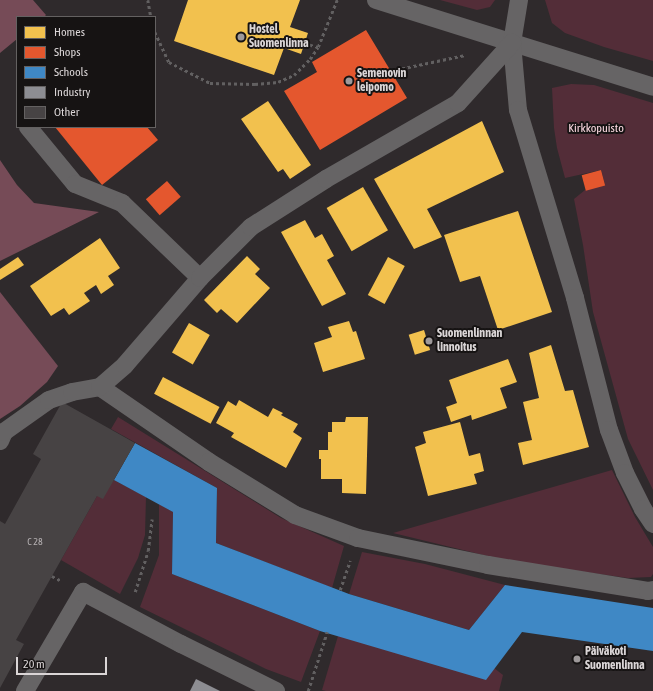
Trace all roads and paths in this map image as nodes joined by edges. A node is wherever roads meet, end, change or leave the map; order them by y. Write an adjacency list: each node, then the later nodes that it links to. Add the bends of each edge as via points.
1 (148, 0): 5 (path)
2 (337, 0): 9 (path)
3 (376, 0): 8 (lane)
4 (519, 0): 8 (lane)
5 (151, 16)
6 (156, 34): 9 (path, via 168,62 210,83 278,82 294,75)
7 (304, 43): 9 (path)
8 (512, 43): 12 (lane); 14 (lane, via 458,103 326,179 251,227); 18 (lane, via 518,110 575,298 609,430 624,473)
9 (318, 47)
10 (431, 63): 11 (path)
11 (390, 71)
12 (653, 87)
13 (29, 128): 14 (lane, via 75,184 122,203)
14 (200, 278): 15 (lane, via 125,365)
15 (100, 387): 16 (lane, via 72,392 49,400); 19 (lane, via 209,462 295,515)
16 (1, 434)
17 (152, 519): 22 (path, via 148,551)
18 (653, 524)
19 (358, 538): 20 (path); 21 (lane, via 488,565)
20 (340, 590)
21 (653, 590)
22 (135, 592)
23 (327, 632): 27 (path)
24 (247, 685): 25 (lane, via 84,592); 26 (lane)
25 (25, 691)
26 (276, 691)
27 (308, 691)

